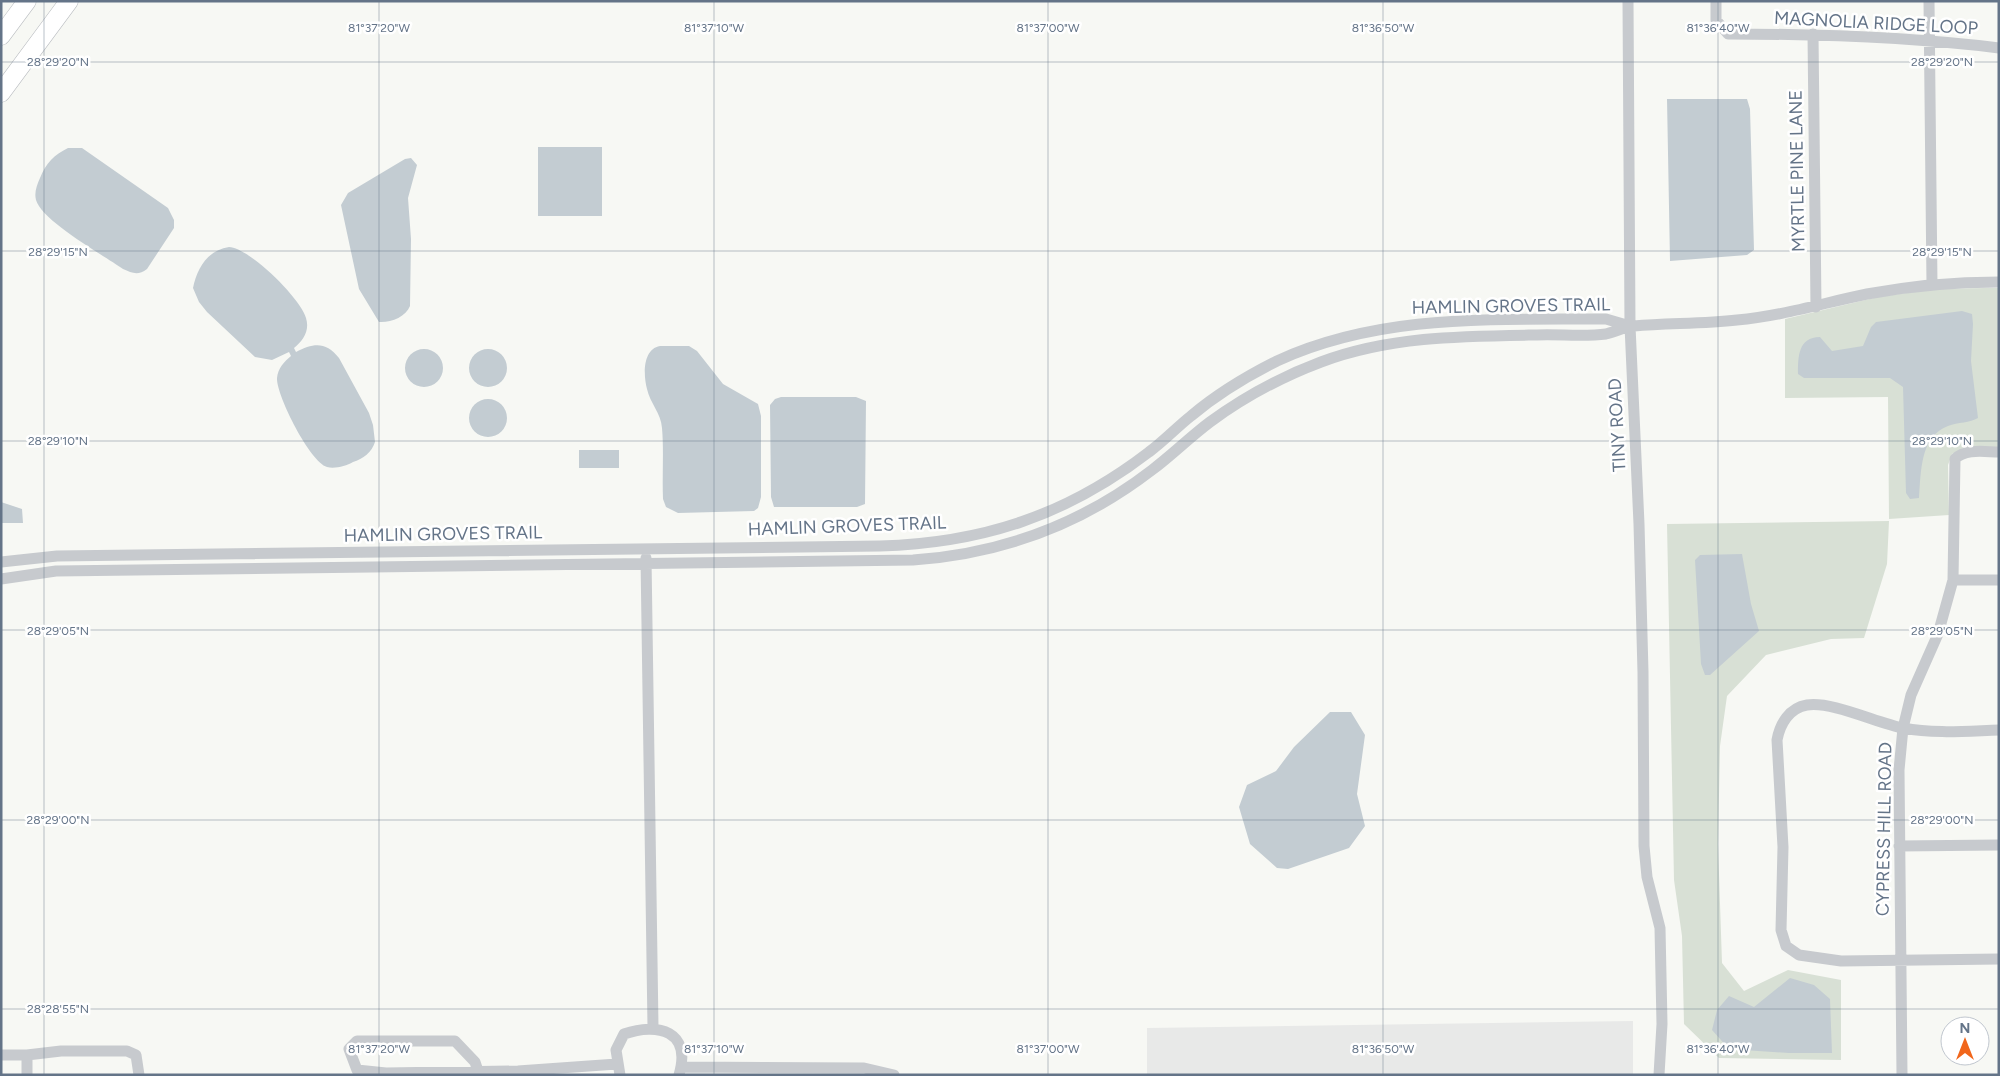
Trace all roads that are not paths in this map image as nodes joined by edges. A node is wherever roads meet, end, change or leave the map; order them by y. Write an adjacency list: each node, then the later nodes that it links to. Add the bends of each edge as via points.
1 (27, 1): 7 (highway)
2 (69, 1): 10 (highway)
3 (1628, 1): 14 (street, TINY ROAD)
4 (1716, 1): 6 (street, MAGNOLIA RIDGE LOOP, via 1716,20 1728,34)
5 (1929, 1): 8 (street)
6 (1813, 34): 8 (street, MAGNOLIA RIDGE LOOP); 13 (street, MYRTLE PINE LANE)
7 (1, 36)
8 (1930, 41): 9 (street, MAGNOLIA RIDGE LOOP); 12 (street)
9 (1999, 48)
10 (1, 93)
11 (1999, 282): 12 (street)
12 (1932, 285): 13 (street, via 1863,295)
13 (1816, 307): 14 (street, via 1739,320)
14 (1630, 326): 16 (street, HAMLIN GROVES TRAIL, via 1606,319 1441,321 1384,328 1323,344 1277,362 1224,392 1133,464 1069,503 1031,520 987,533); 19 (street, HAMLIN GROVES TRAIL, via 1607,334 1411,340 1374,346 1323,361 1281,378 1244,399 1210,422 1145,476 1074,519 1000,547); 41 (street, TINY ROAD, via 1644,672 1644,846 1647,877 1660,928 1662,1024)
15 (1999, 452): 24 (street, CYPRESS HILL ROAD, via 1968,452 1955,459)
16 (912, 545): 17 (street, HAMLIN GROVES TRAIL); 19 (street)
17 (646, 549): 18 (street, HAMLIN GROVES TRAIL); 21 (street)
18 (145, 555): 20 (street, HAMLIN GROVES TRAIL, via 42,556); 22 (street)
19 (913, 560): 21 (street, HAMLIN GROVES TRAIL)
20 (1, 562)
21 (646, 565): 22 (street, HAMLIN GROVES TRAIL); 32 (street)
22 (145, 570): 23 (street, HAMLIN GROVES TRAIL, via 56,571)
23 (1, 579)
24 (1953, 580): 25 (street); 26 (street, CYPRESS HILL ROAD, via 1938,634 1911,694)
25 (1999, 580)
26 (1903, 728): 27 (street, via 1932,732); 29 (street, CYPRESS HILL ROAD, via 1899,770); 31 (street, via 1814,704 1797,708 1789,714 1777,740 1783,847 1782,930 1786,946 1799,955 1822,959)
27 (1999, 730)
28 (1999, 845): 29 (street)
29 (1899, 846): 31 (street, CYPRESS HILL ROAD)
30 (1999, 959): 31 (street)
31 (1900, 960): 42 (street, CYPRESS HILL ROAD)
32 (653, 1027): 35 (street, via 624,1034 616,1050); 37 (street, via 670,1032 679,1044)
33 (1, 1056): 34 (street)
34 (27, 1056): 38 (street); 39 (street, via 61,1051 126,1051 136,1055)
35 (619, 1070): 36 (street)
36 (478, 1071): 36 (street, via 386,1073 357,1070 349,1050 357,1041 454,1041 475,1062)
37 (680, 1071): 40 (street, via 864,1068)
38 (27, 1075)
39 (139, 1075)
40 (894, 1075)
41 (1659, 1075)
42 (1902, 1075)

